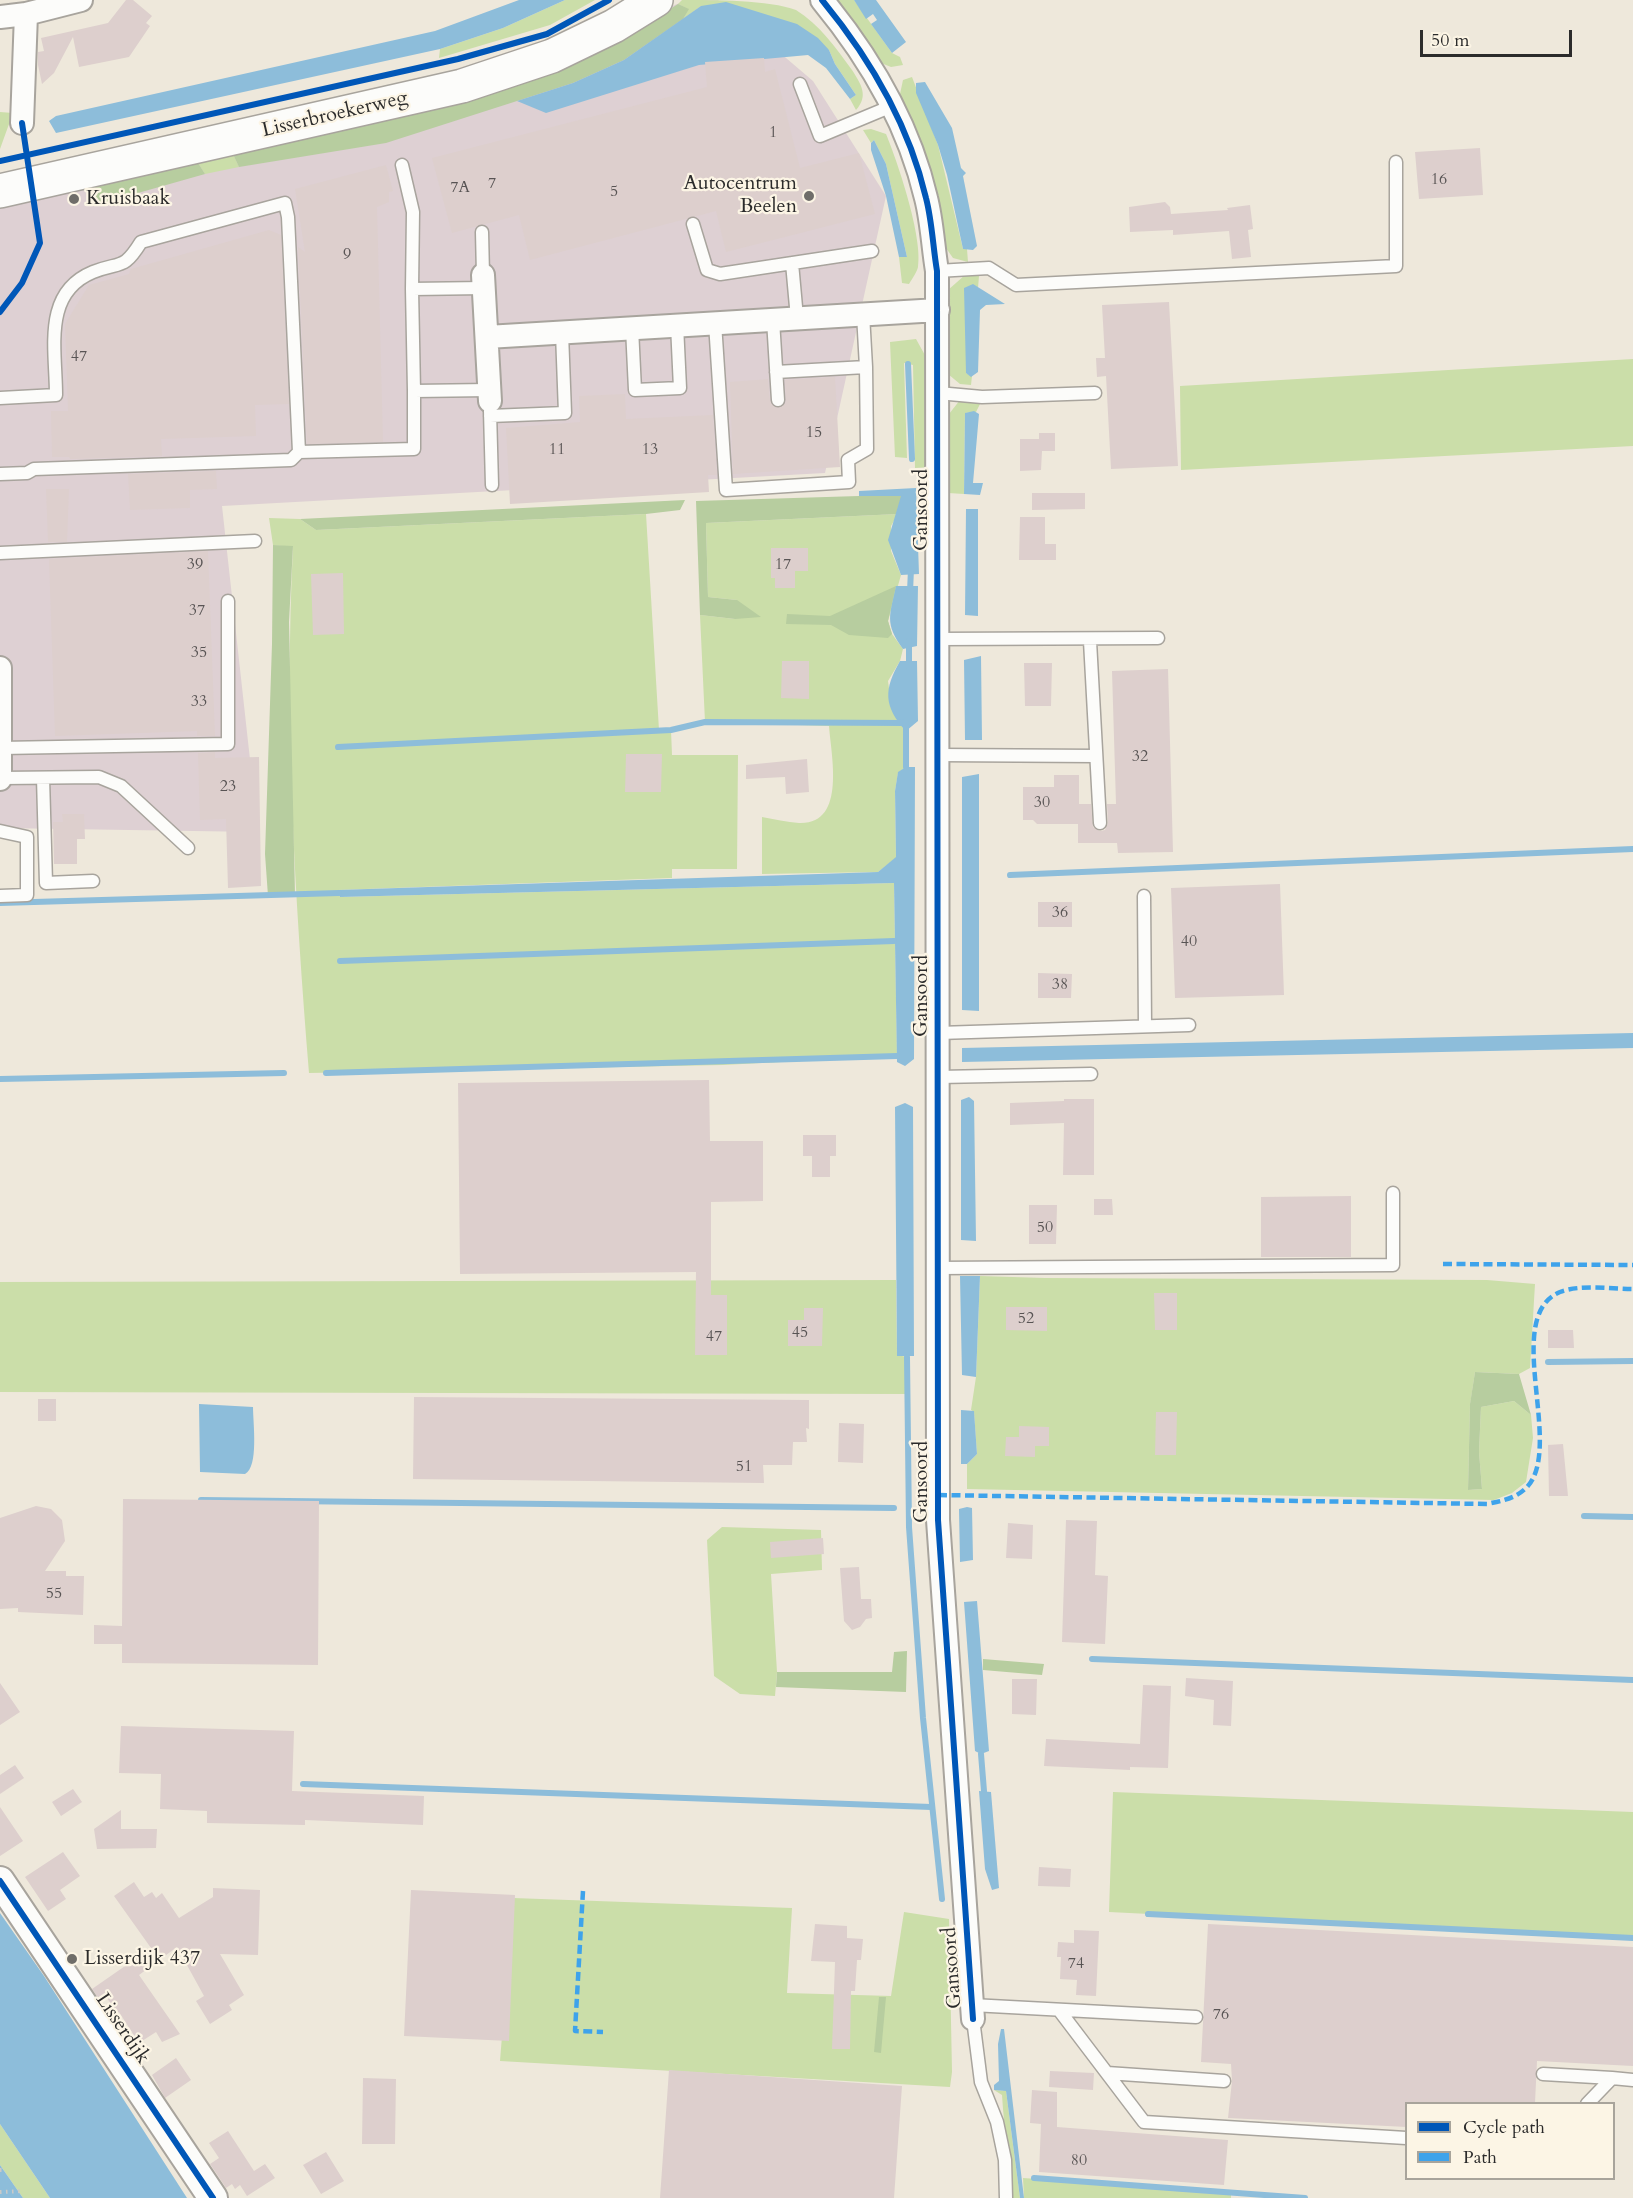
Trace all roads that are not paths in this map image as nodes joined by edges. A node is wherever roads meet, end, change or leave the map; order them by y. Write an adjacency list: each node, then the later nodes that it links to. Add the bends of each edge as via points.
1 (81, 0): 4 (street)
2 (656, 0): 11 (main road, Lisserbroekerweg, via 615,26 552,56 462,86)
3 (822, 0): 7 (street, Gansoord, via 862,54)
4 (26, 14): 5 (street); 8 (street)
5 (0, 18)
6 (800, 84): 7 (lane, via 820,136)
7 (892, 106): 16 (street, Gansoord, via 922,181)
8 (22, 123)
9 (1396, 162): 16 (lane, via 1396,266 1016,285 989,268)
10 (402, 165): 18 (lane, via 413,212)
11 (0, 191)
12 (693, 224): 15 (lane, via 707,270 720,274)
13 (482, 232): 17 (lane)
14 (872, 251): 15 (lane)
15 (792, 263): 21 (lane)
16 (937, 271): 19 (street, Gansoord)
17 (484, 281): 18 (lane); 27 (street)
18 (412, 289): 30 (lane)
19 (938, 310): 20 (street); 31 (street, Gansoord)
20 (863, 314): 21 (street); 28 (lane)
21 (797, 318): 22 (street)
22 (773, 320): 23 (street); 29 (lane)
23 (715, 323): 24 (street); 28 (lane, via 726,490 849,482 848,460 867,449)
24 (677, 325): 25 (street); 25 (lane, via 680,388 635,390)
25 (632, 328): 26 (street)
26 (562, 333): 27 (street); 35 (lane, via 565,413)
27 (487, 338): 35 (street)
28 (866, 367): 29 (lane)
29 (776, 372): 34 (lane)
30 (414, 391): 35 (lane); 36 (lane, via 414,449)
31 (939, 393): 32 (lane, via 982,397); 43 (street, Gansoord)
32 (1095, 393)
33 (0, 398): 36 (lane, via 56,395 56,309 65,291 79,280 129,261 141,242 285,203)
34 (778, 400)
35 (490, 402): 38 (lane)
36 (299, 452): 37 (lane, via 291,460 34,468 27,473)
37 (0, 474)
38 (492, 485)
39 (255, 541): 40 (lane)
40 (0, 553)
41 (228, 601): 46 (lane, via 228,744)
42 (1158, 638): 44 (lane)
43 (939, 639): 44 (lane); 47 (street, Gansoord)
44 (1089, 641): 48 (lane)
45 (0, 668): 46 (street)
46 (2, 748): 49 (street)
47 (939, 755): 48 (lane); 59 (street, Gansoord)
48 (1096, 756): 51 (lane)
49 (1, 778): 50 (lane)
50 (44, 778): 53 (lane, via 99,777 121,786); 54 (lane, via 46,883)
51 (1100, 823)
52 (0, 831): 55 (lane, via 27,837 27,896)
53 (188, 848)
54 (93, 881)
55 (0, 896)
56 (1144, 896): 58 (lane)
57 (1189, 1025): 58 (lane)
58 (1145, 1026): 59 (lane)
59 (939, 1033): 61 (street, Gansoord)
60 (1091, 1074): 61 (lane)
61 (939, 1077): 63 (street, Gansoord)
62 (1393, 1193): 63 (lane, via 1394,1265)
63 (939, 1268): 66 (street, Gansoord, via 938,1520)
64 (0, 1881): 75 (street, Lisserdijk)
65 (1059, 2010): 66 (lane); 67 (lane); 68 (lane)
66 (973, 2012): 76 (lane, via 981,2082 997,2122 1005,2160)
67 (1196, 2017)
68 (1107, 2073): 72 (lane); 74 (lane, via 1143,2122)
69 (1544, 2074): 70 (lane)
70 (1612, 2078): 71 (lane); 73 (lane)
71 (1633, 2080)
72 (1224, 2081)
73 (1588, 2102)
74 (1405, 2138)
75 (213, 2198)
76 (1006, 2198)

